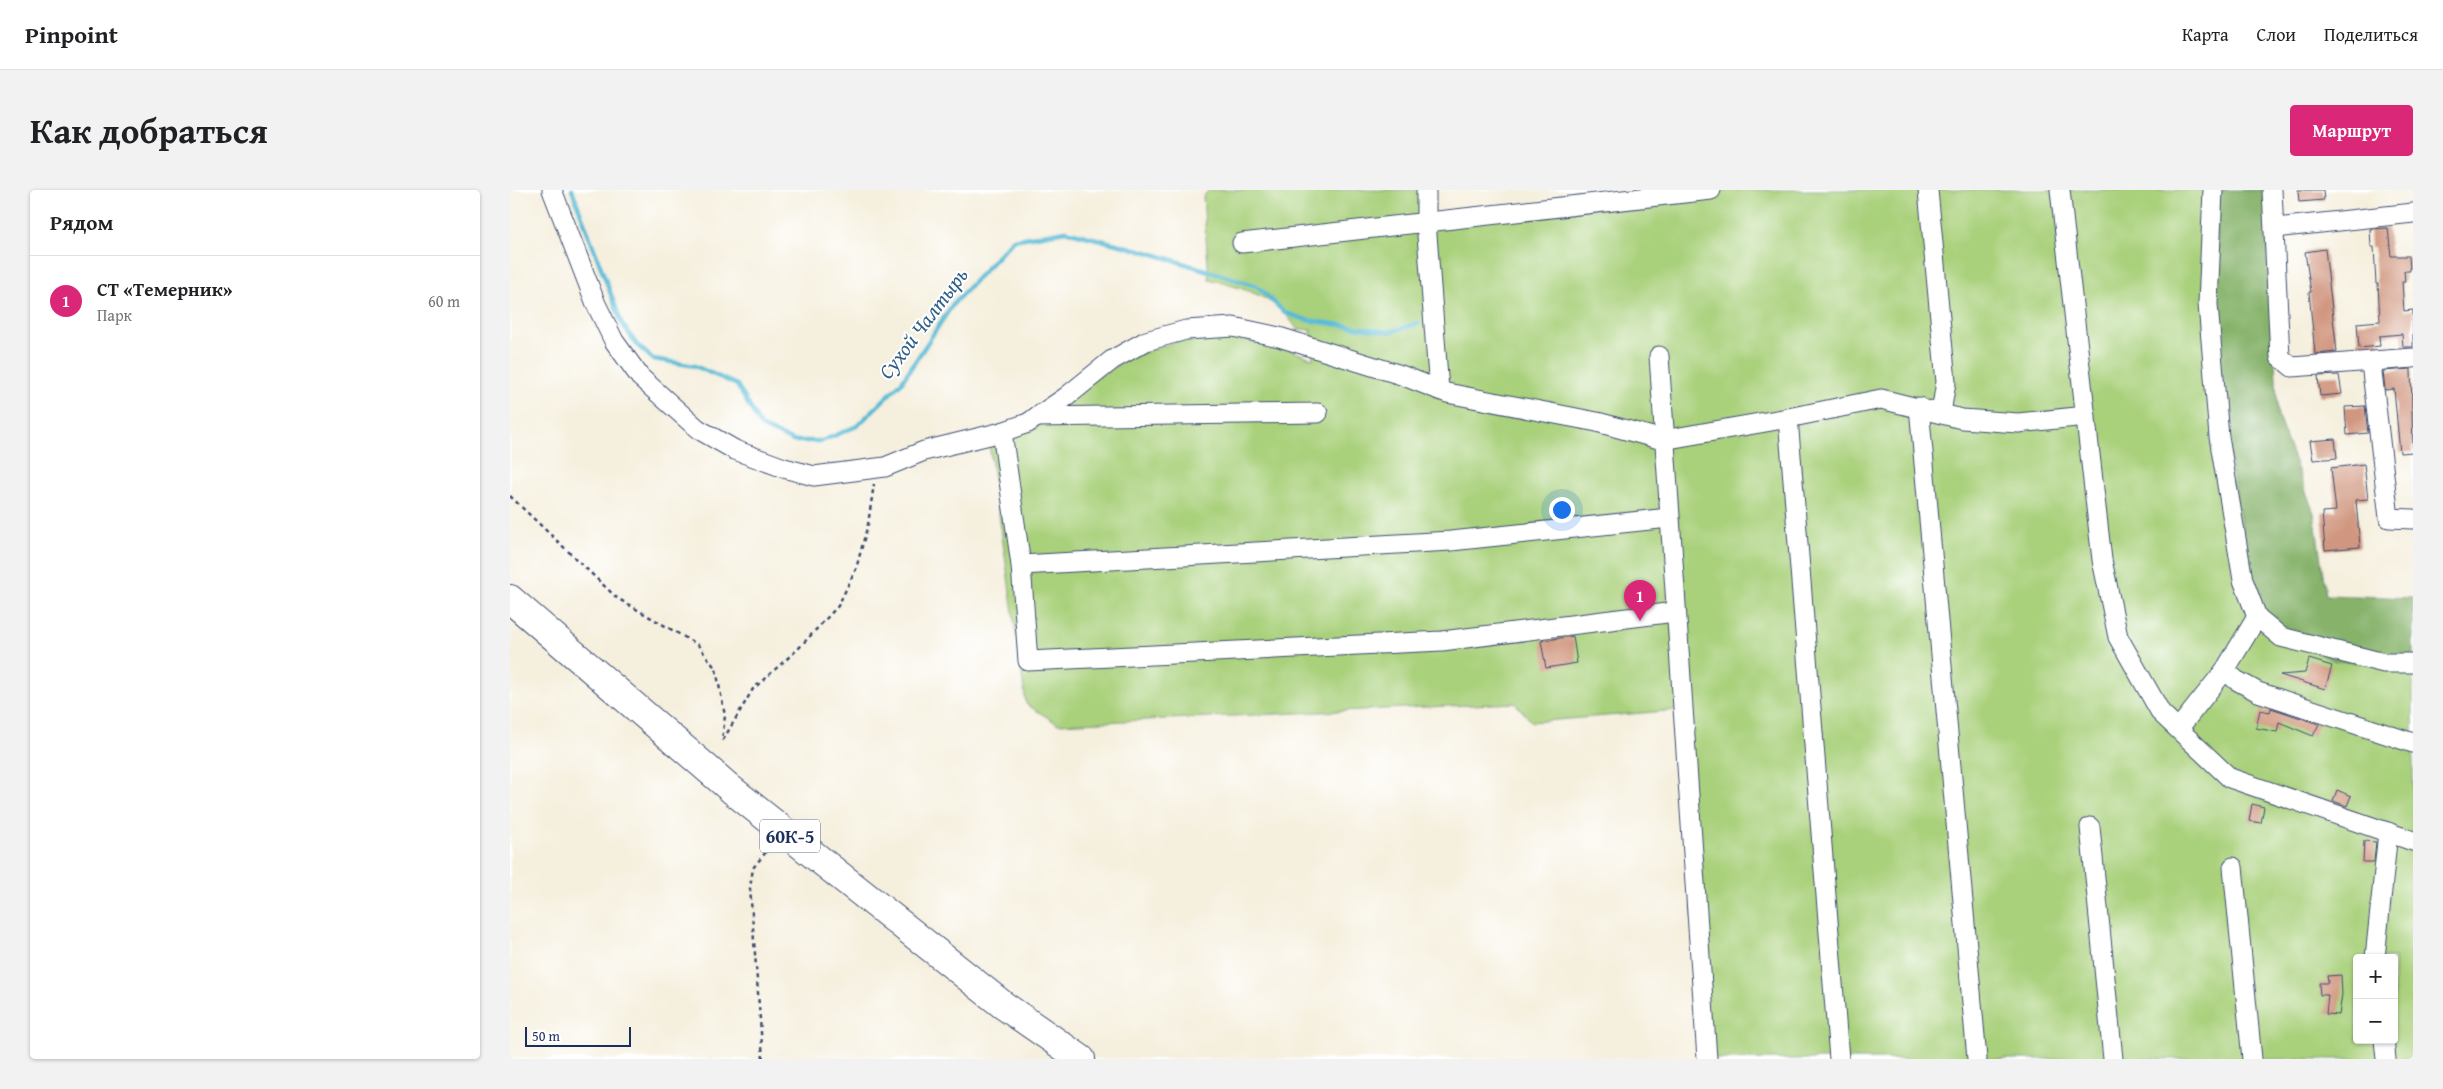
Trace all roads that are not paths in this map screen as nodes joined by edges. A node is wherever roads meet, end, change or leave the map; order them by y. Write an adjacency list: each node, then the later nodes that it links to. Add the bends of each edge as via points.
1 (552, 190): 22 (street, via 596,304 614,341 640,377 672,407 698,429 735,450 814,476 877,468 924,451)
2 (1426, 190): 9 (street)
3 (1711, 190): 9 (street)
4 (1928, 190): 18 (street, via 1946,382)
5 (2060, 190): 19 (street)
6 (2213, 190): 29 (street, via 2208,304 2219,437 2243,580)
7 (2272, 190): 10 (street)
8 (2413, 213): 10 (street)
9 (1426, 222): 11 (street); 15 (street)
10 (2276, 228): 14 (street, via 2280,357 2292,367)
11 (1242, 243)
12 (1659, 356): 23 (street)
13 (2413, 358): 14 (street)
14 (2371, 363): 25 (street, via 2389,518)
15 (1439, 390): 20 (street, via 1279,337 1233,327 1186,330 1146,341 1112,360); 23 (street, via 1597,422)
16 (1919, 407): 18 (street); 21 (street, via 1881,399); 45 (street)
17 (1318, 413): 20 (street)
18 (1941, 413): 19 (street, via 1962,419 2018,423)
19 (2086, 416): 33 (street, via 2102,560 2118,637 2161,712)
20 (1036, 417): 22 (street)
21 (1788, 418): 23 (street); 44 (street)
22 (1002, 432): 26 (street)
23 (1663, 440): 24 (street)
24 (1669, 518): 26 (street, via 1451,541); 28 (street)
25 (2413, 519)
26 (1022, 565): 28 (street, via 1028,661 1442,641)
27 (510, 599): 42 (highway, 60К-5, via 732,790 1003,1005)
28 (1675, 612): 43 (street)
29 (2257, 617): 31 (street, via 2281,637 2384,663); 32 (street)
30 (510, 621): 41 (highway, 60К-5, via 721,803 993,1019)
31 (2413, 662)
32 (2225, 670): 33 (street); 34 (street, via 2258,692)
33 (2179, 728): 36 (street, via 2230,778)
34 (2413, 743)
35 (2090, 827): 46 (street)
36 (2388, 832): 37 (street); 39 (street)
37 (2413, 841)
38 (2233, 867): 47 (street)
39 (2375, 954)
40 (2384, 1044): 48 (street)
41 (1051, 1059)
42 (1081, 1059)
43 (1707, 1059)
44 (1839, 1059)
45 (1977, 1059)
46 (2113, 1059)
47 (2252, 1059)
48 (2386, 1059)

